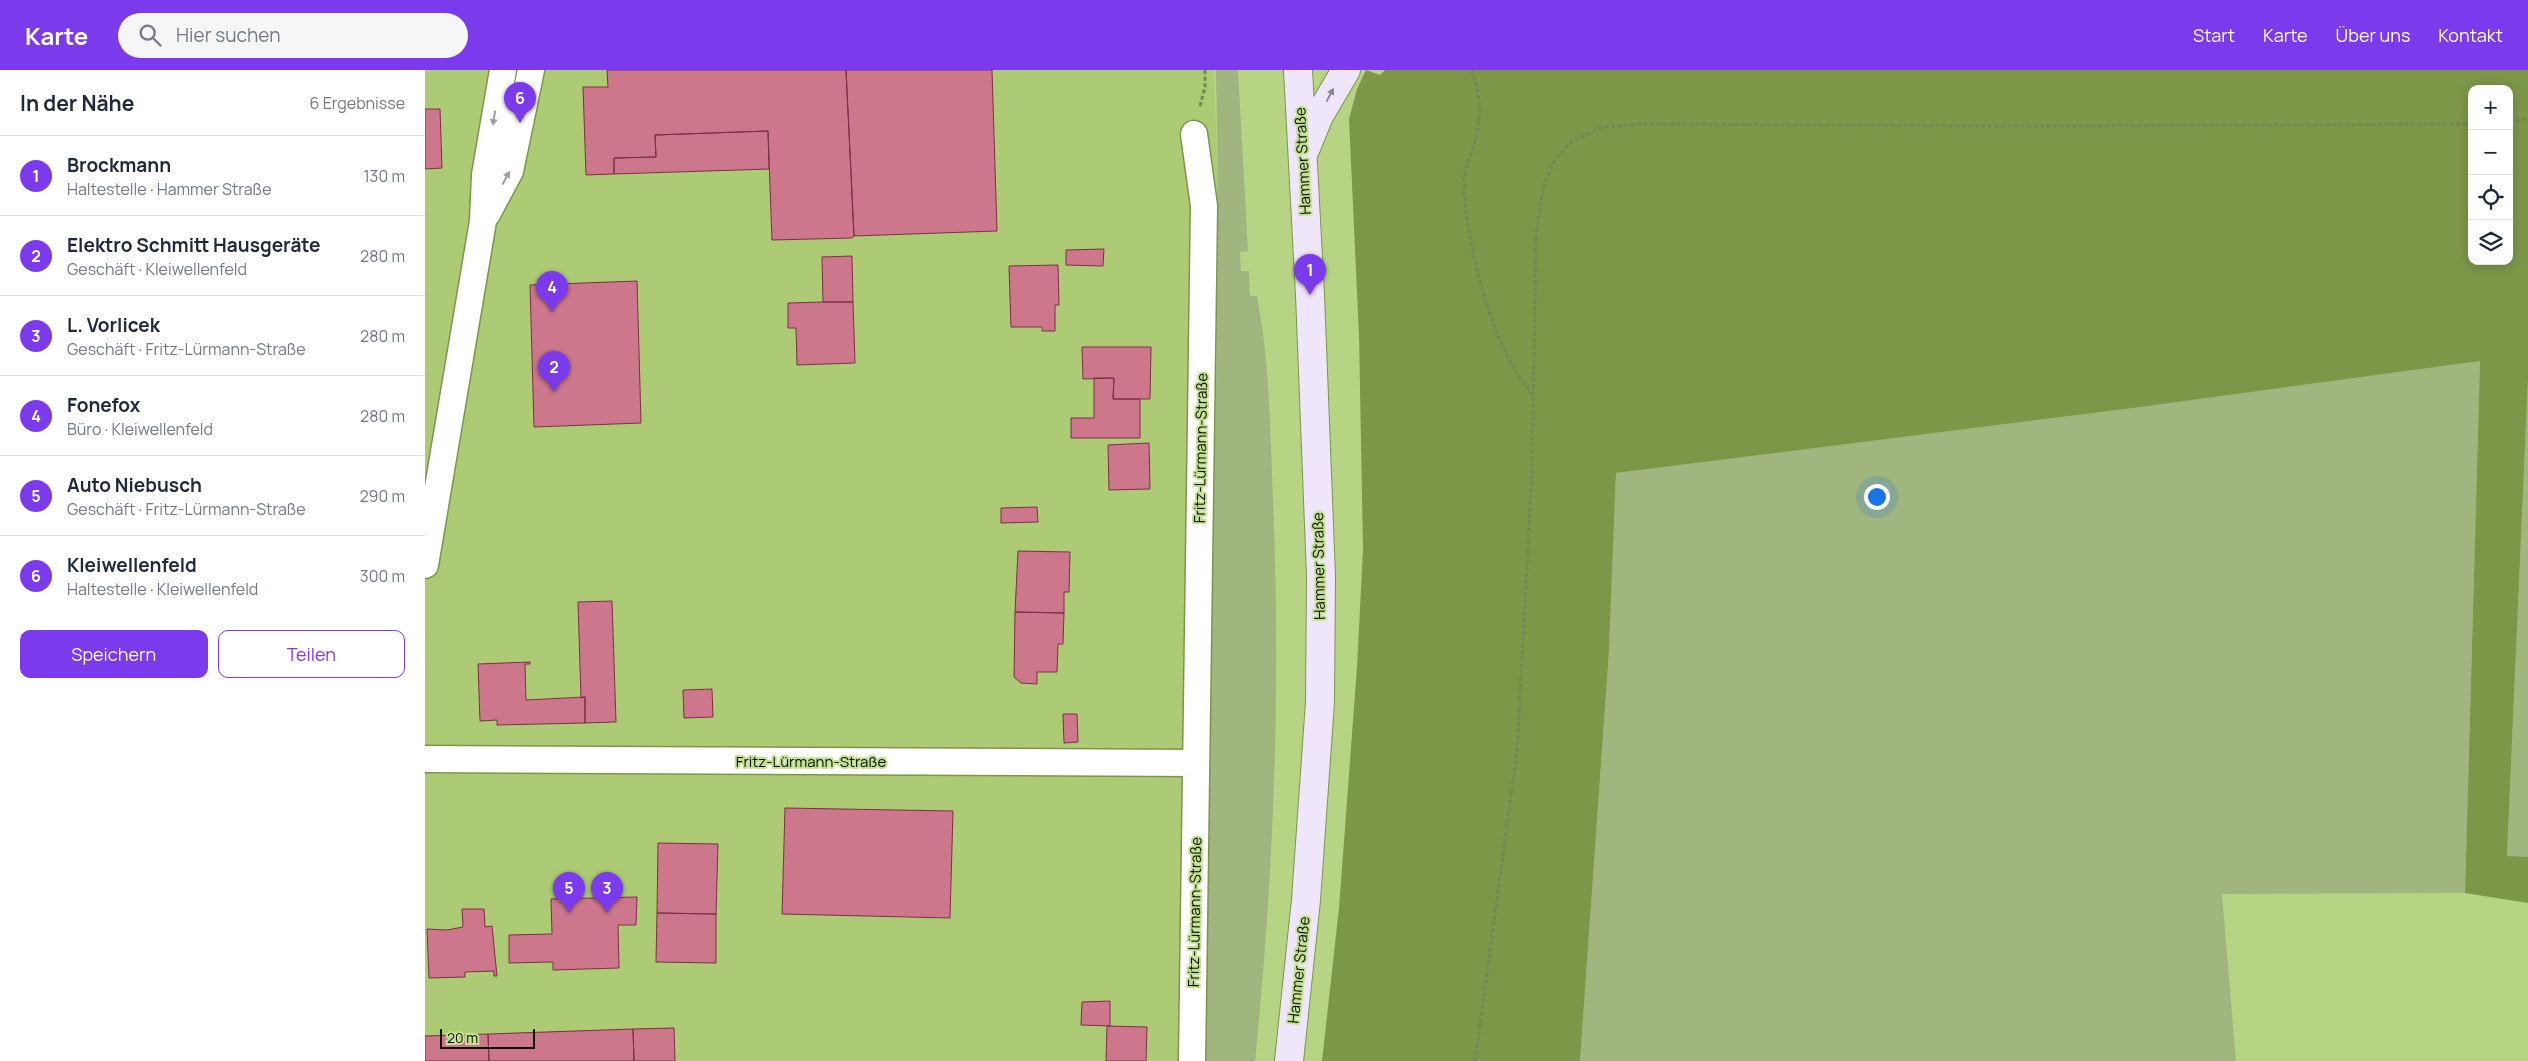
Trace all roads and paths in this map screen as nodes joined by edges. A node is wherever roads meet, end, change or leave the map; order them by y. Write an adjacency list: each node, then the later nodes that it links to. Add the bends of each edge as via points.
1 (503, 70): 12 (street, one-way to 12, via 485,175)
2 (531, 70): 12 (street, one-way to 2, via 510,171)
3 (1205, 70): 10 (path, via 1205,87)
4 (1298, 70): 11 (main road, Hammer Straße)
5 (1346, 70): 11 (main road, one-way to 5, via 1319,116)
6 (1472, 70): 13 (path, via 1479,92 1481,117 1463,178 1470,246 1501,342 1521,383)
7 (2528, 119): 8 (path)
8 (2513, 121)
9 (2468, 124): 13 (path, via 1642,124 1603,127 1572,141 1555,160 1543,188 1536,236)
10 (1194, 134): 17 (street, Fritz-Lürmann-Straße, via 1204,206)
11 (1303, 154): 19 (main road, Hammer Straße, via 1321,576 1320,702 1307,900)
12 (483, 221): 14 (street)
13 (1533, 394): 20 (path, via 1517,752)
14 (436, 436): 15 (street)
15 (425, 565)
16 (425, 759): 17 (street, Fritz-Lürmann-Straße)
17 (1196, 763): 18 (street, Fritz-Lürmann-Straße)
18 (1192, 1061)
19 (1289, 1061)
20 (1475, 1061)

